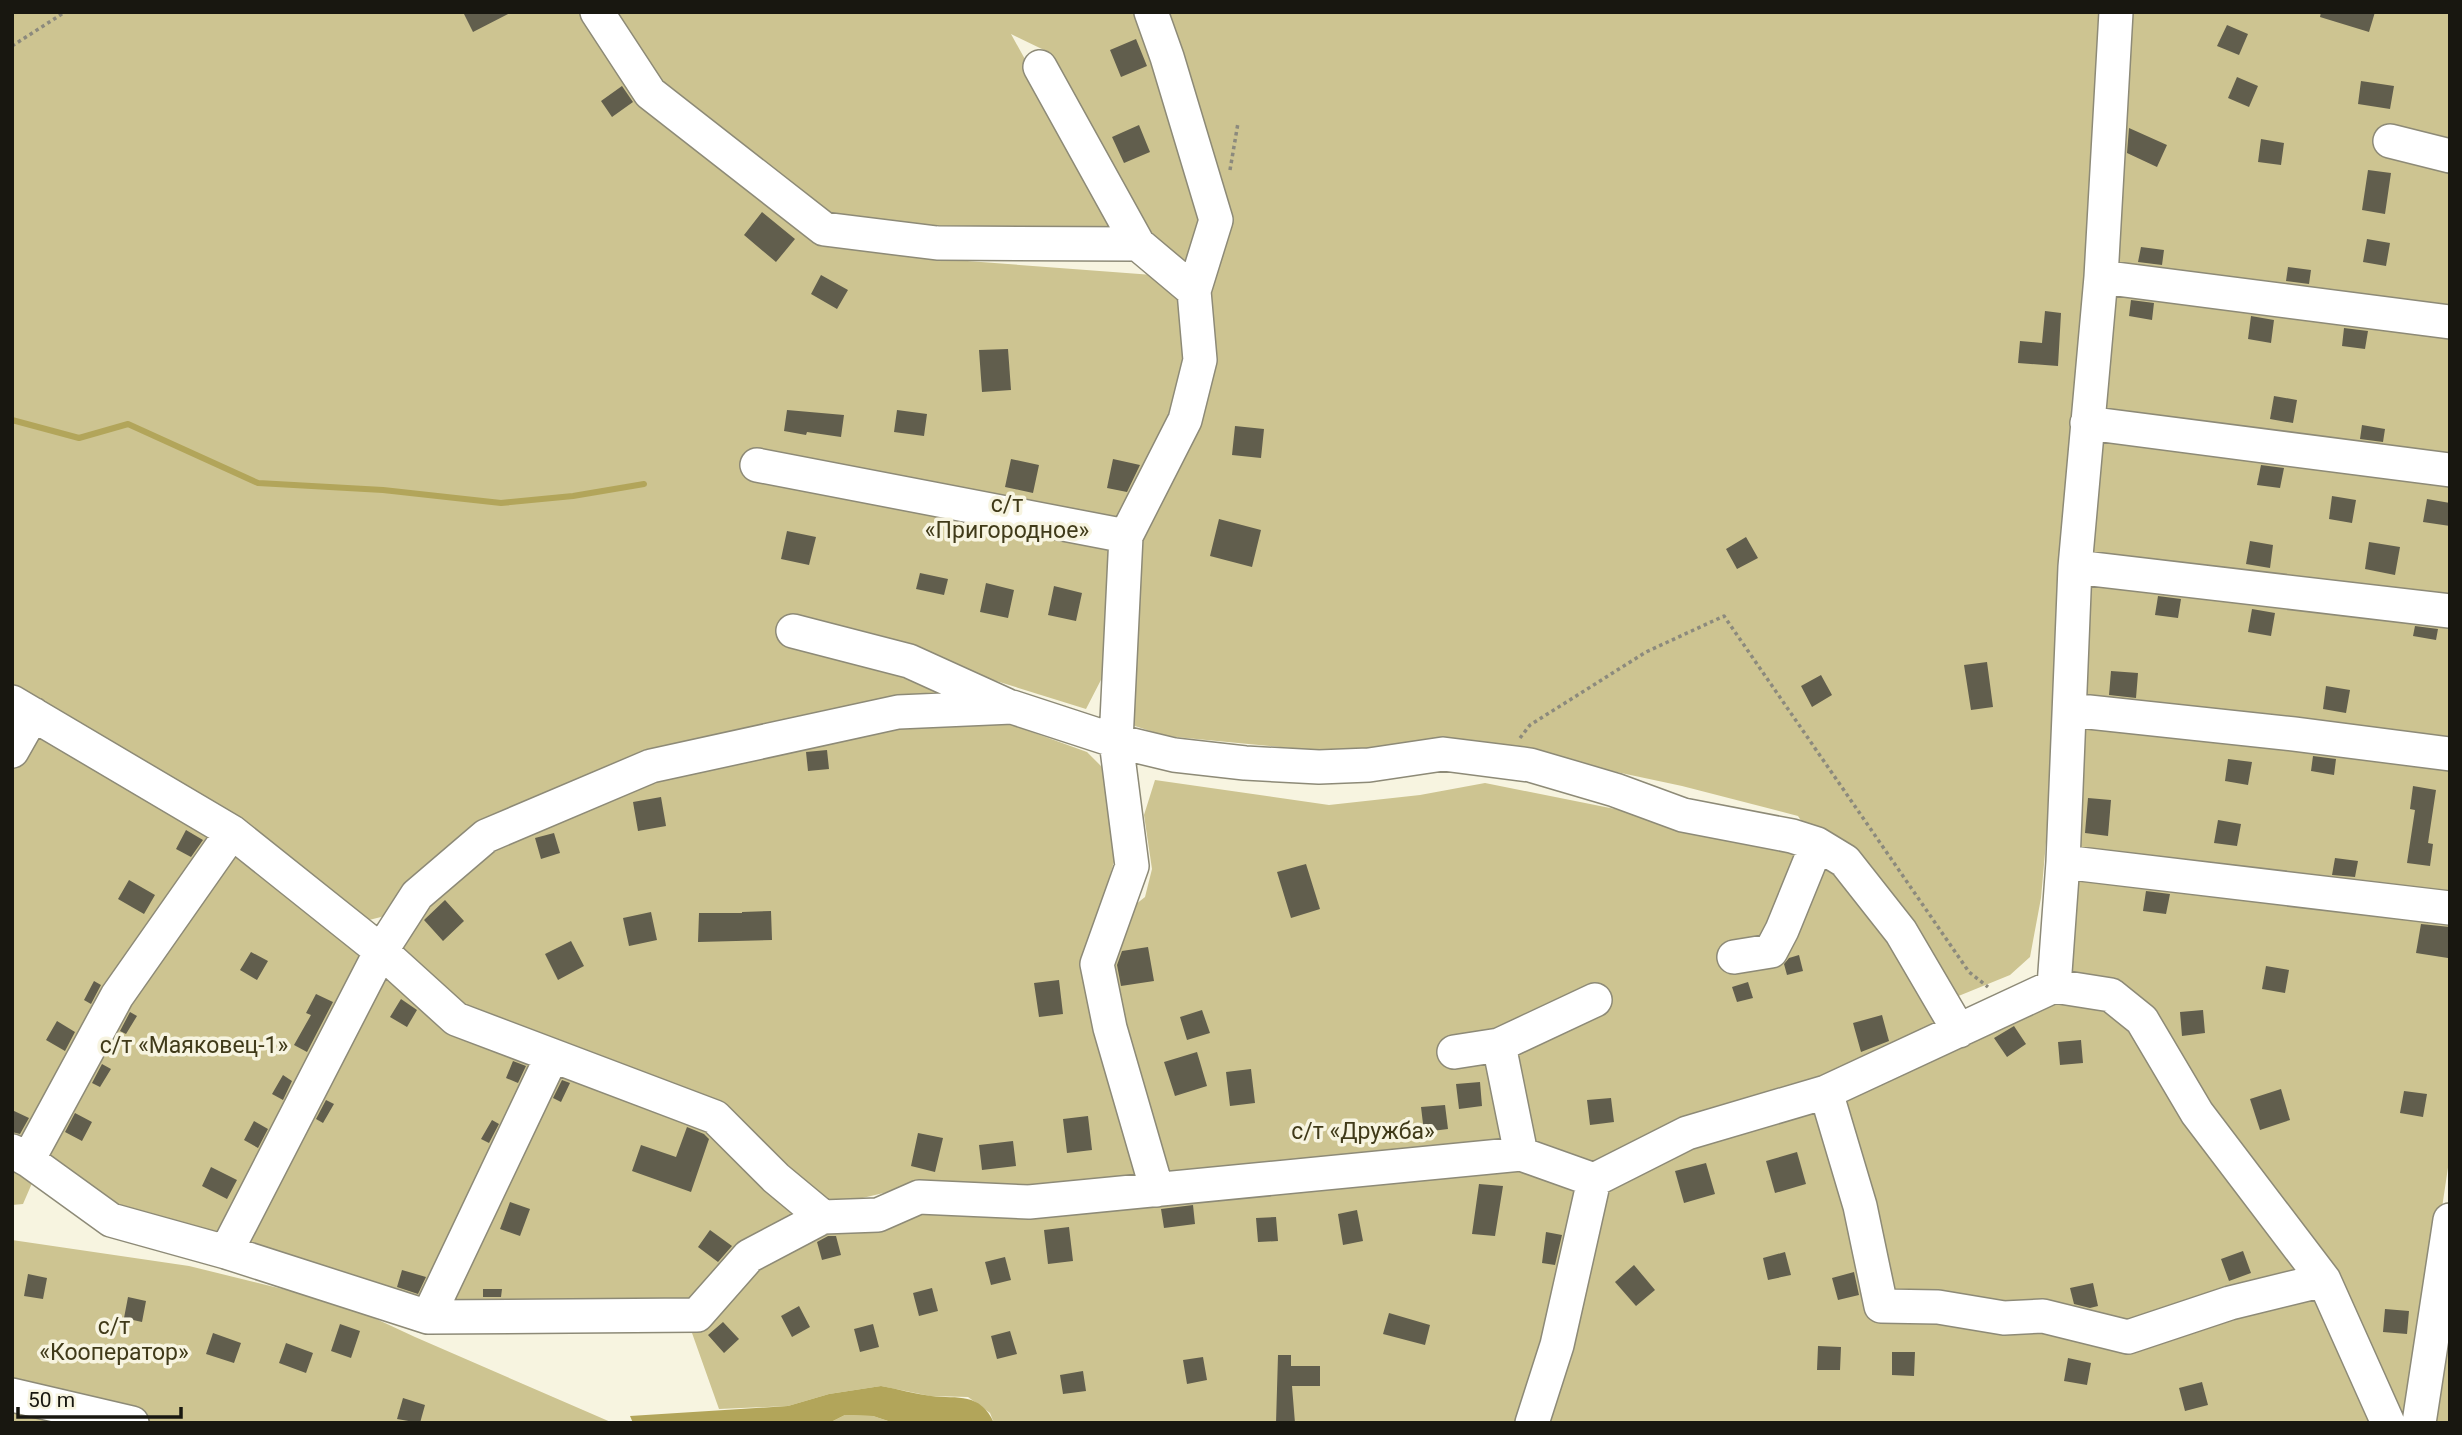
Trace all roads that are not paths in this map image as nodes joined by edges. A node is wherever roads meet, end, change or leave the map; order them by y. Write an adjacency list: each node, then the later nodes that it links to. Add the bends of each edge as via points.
1 (597, 12): 7 (street, via 650,93 824,229 937,243)
2 (1151, 12): 9 (street, via 1216,220)
3 (2116, 12): 8 (street)
4 (1040, 68): 7 (street)
5 (2390, 141): 6 (street)
6 (2450, 156)
7 (1138, 244): 9 (street)
8 (2101, 277): 10 (street); 11 (street)
9 (1194, 291): 14 (street, via 1200,360 1185,420)
10 (2450, 322)
11 (2087, 423): 13 (street); 15 (street)
12 (757, 465): 14 (street)
13 (2450, 470)
14 (1126, 536): 21 (street)
15 (2075, 567): 16 (street); 20 (street)
16 (2450, 611)
17 (793, 631): 18 (street, via 909,661)
18 (1012, 707): 21 (street); 28 (street, via 898,712 651,766 486,836 418,895)
19 (23, 708): 22 (street); 24 (street)
20 (2070, 710): 23 (street); 26 (street)
21 (1116, 741): 25 (street, via 1174,755 1257,764 1369,765 1443,754 1530,765 1683,815); 40 (street, via 1132,866 1097,964 1110,1028)
22 (12, 751)
23 (2450, 754)
24 (233, 832): 28 (street); 38 (street, via 117,996)
25 (1817, 844): 29 (street, via 1771,951); 32 (street, via 1845,861 1901,932)
26 (2063, 862): 27 (street); 30 (street)
27 (2450, 908)
28 (381, 951): 35 (street, via 456,1019); 43 (street)
29 (1734, 957)
30 (2054, 986): 32 (street); 44 (street, via 2111,995 2142,1020 2197,1113)
31 (1595, 1000): 33 (street)
32 (1959, 1031): 36 (street)
33 (1499, 1045): 34 (street); 37 (street)
34 (1454, 1052)
35 (552, 1056): 41 (street, via 715,1117); 45 (street)
36 (1826, 1092): 39 (street, via 1687,1133); 44 (street, via 1860,1206 1881,1306 1938,1307 2004,1318 2043,1316 2128,1336 2230,1303)
37 (1521, 1154): 39 (street); 40 (street)
38 (20, 1155): 43 (street, via 111,1220)
39 (1594, 1180): 48 (street, via 1557,1345)
40 (1157, 1190): 41 (street, via 1029,1202 919,1197 878,1215)
41 (823, 1217): 45 (street, via 749,1256 698,1315)
42 (2450, 1220): 50 (street)
43 (226, 1252): 45 (street)
44 (2324, 1280): 49 (street)
45 (428, 1317)
46 (12, 1395): 47 (street)
47 (132, 1423)
48 (1532, 1423)
49 (2388, 1423)
50 (2419, 1423)

